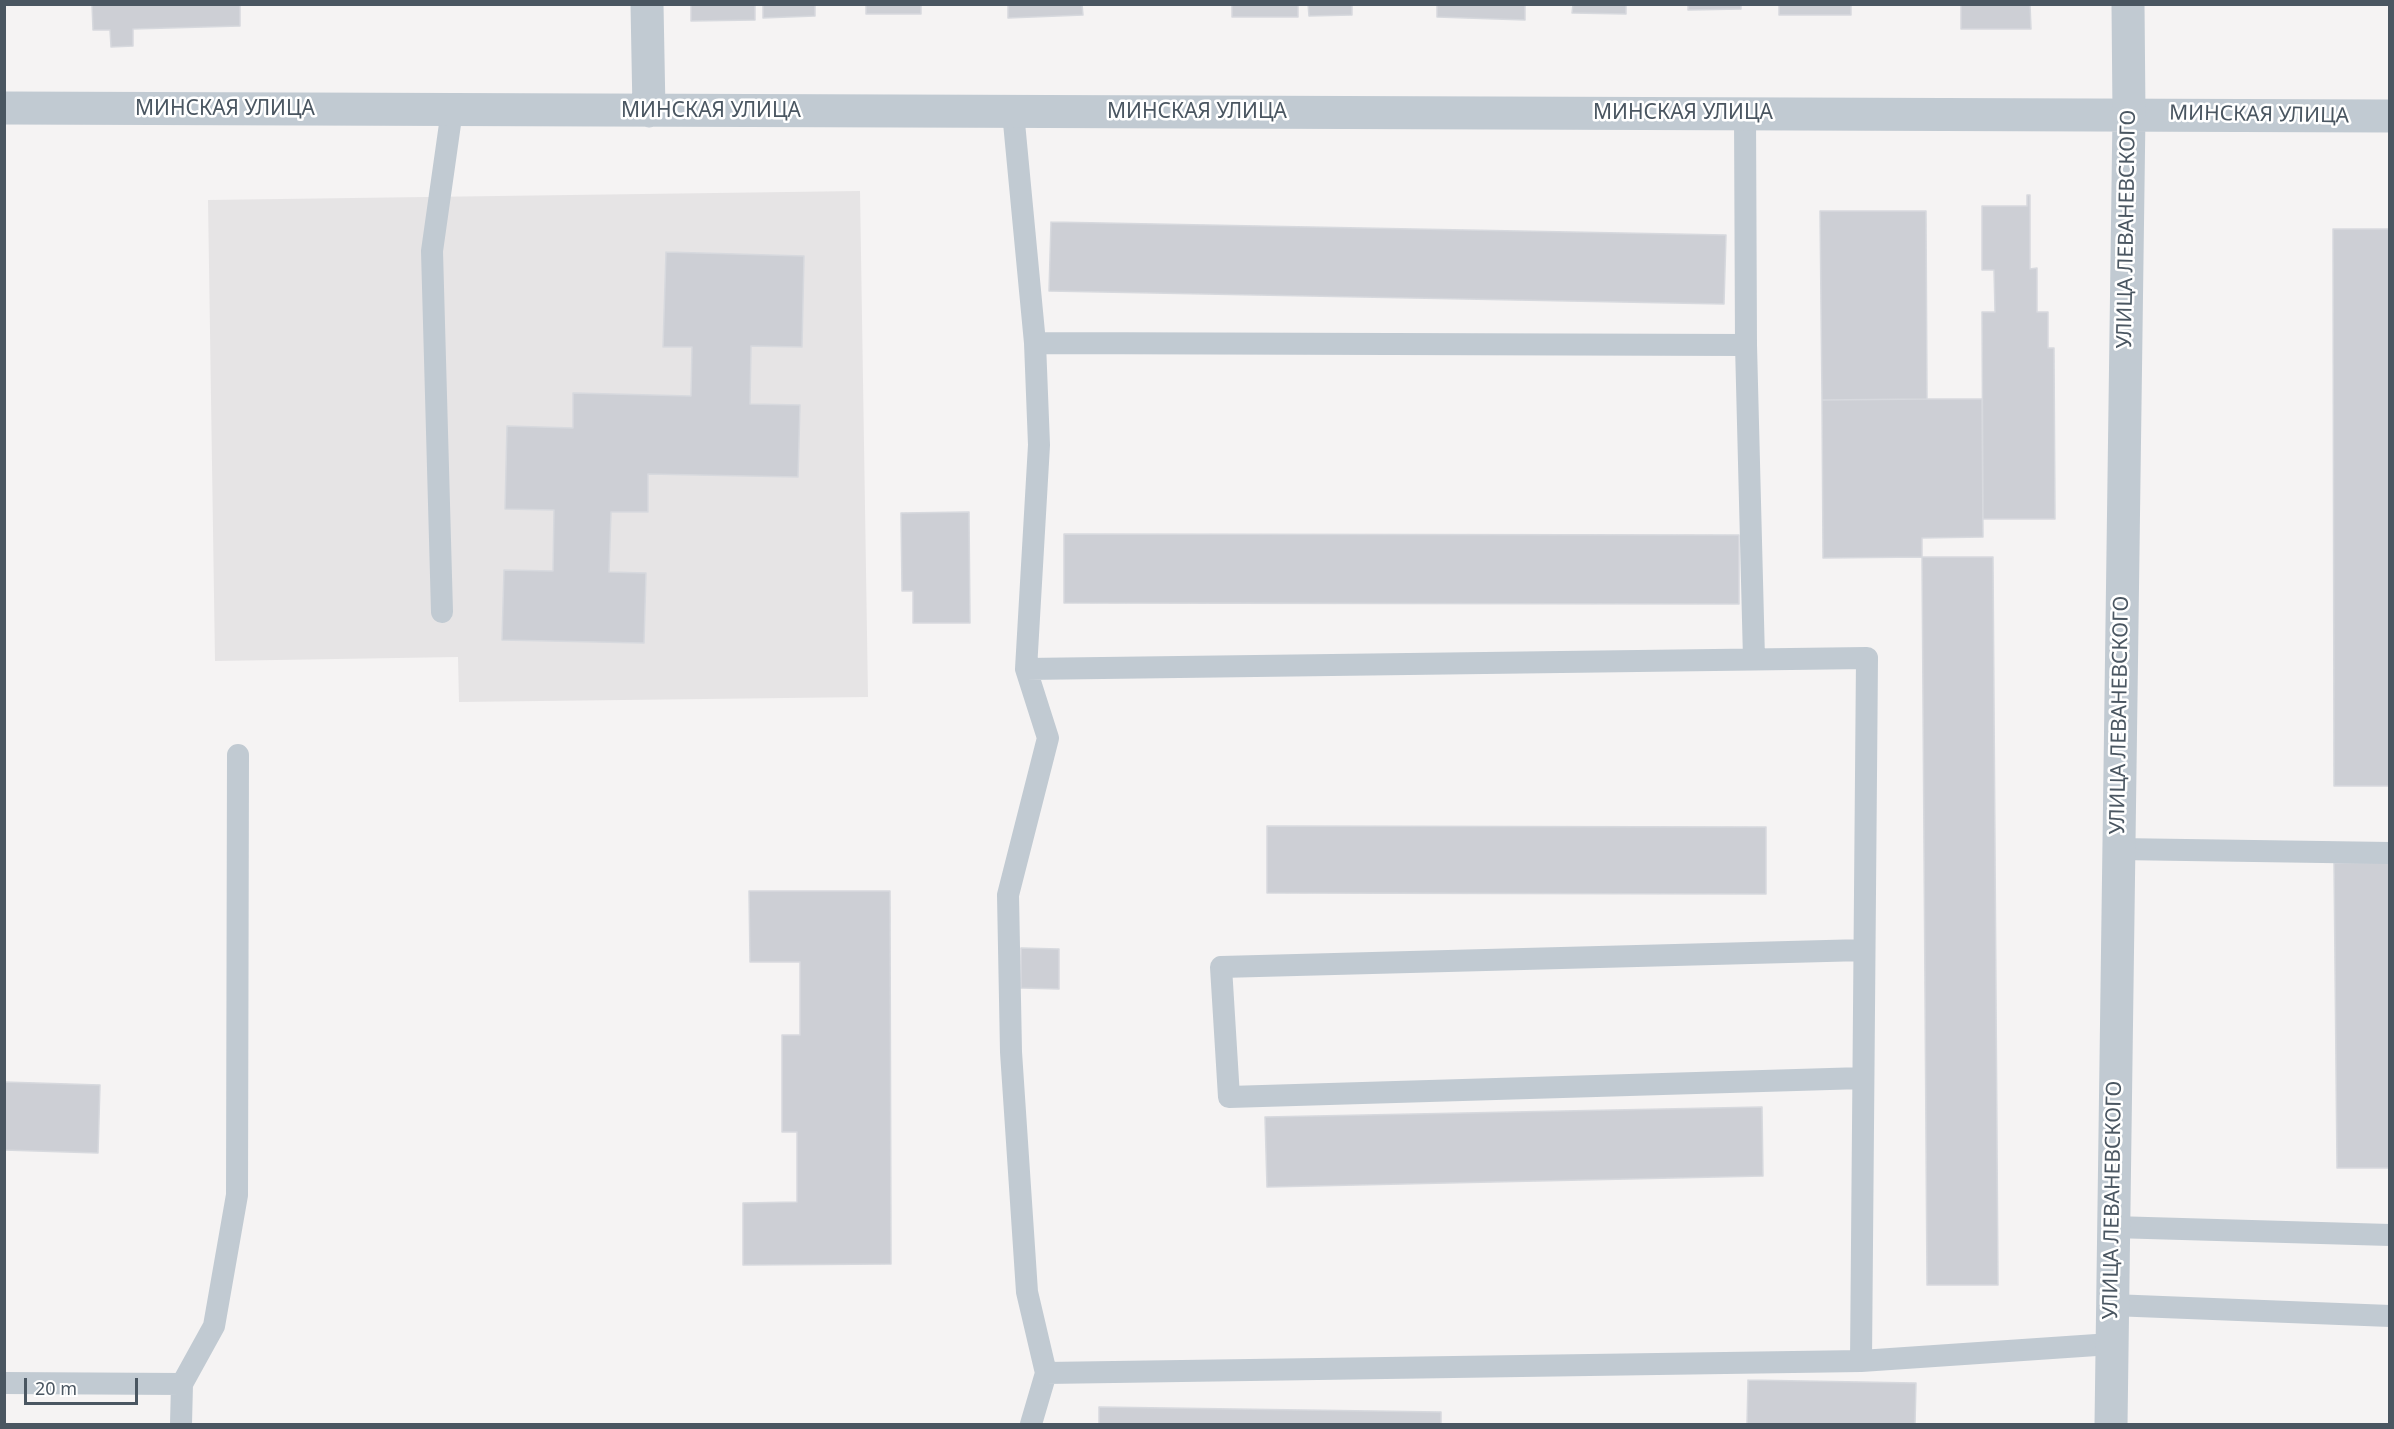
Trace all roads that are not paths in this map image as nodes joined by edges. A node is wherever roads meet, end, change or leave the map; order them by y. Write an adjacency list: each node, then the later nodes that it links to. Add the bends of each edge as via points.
1 (647, 4): 5 (street)
2 (2128, 4): 8 (street, УЛИЦА ЛЕВАНЕВСКОГО)
3 (4, 108): 4 (street, МИНСКАЯ УЛИЦА)
4 (452, 110): 5 (street, МИНСКАЯ УЛИЦА); 12 (lane, via 432,251)
5 (649, 111): 6 (street, МИНСКАЯ УЛИЦА)
6 (1013, 112): 7 (street, МИНСКАЯ УЛИЦА); 10 (lane)
7 (1745, 113): 8 (street, МИНСКАЯ УЛИЦА); 11 (lane)
8 (2129, 114): 9 (street, МИНСКАЯ УЛИЦА); 16 (street, УЛИЦА ЛЕВАНЕВСКОГО)
9 (2390, 116)
10 (1035, 344): 11 (lane); 14 (lane, via 1039,445)
11 (1746, 345): 13 (lane)
12 (442, 612)
13 (1754, 659): 14 (lane); 18 (lane, via 1867,658)
14 (1026, 669): 26 (lane, via 1048,738 1008,895 1011,1052 1027,1292)
15 (238, 755): 28 (lane, via 237,1195 214,1326)
16 (2118, 849): 17 (lane); 20 (street, УЛИЦА ЛЕВАНЕВСКОГО)
17 (2390, 853)
18 (1864, 950): 19 (lane); 19 (lane, via 1221,967 1229,1097)
19 (1863, 1078): 25 (lane)
20 (2113, 1227): 21 (lane); 22 (street, УЛИЦА ЛЕВАНЕВСКОГО)
21 (2390, 1235)
22 (2112, 1305): 23 (lane); 24 (street, УЛИЦА ЛЕВАНЕВСКОГО)
23 (2390, 1316)
24 (2111, 1344): 25 (lane); 31 (street, УЛИЦА ЛЕВАНЕВСКОГО)
25 (1861, 1361): 26 (lane)
26 (1046, 1373): 30 (lane)
27 (4, 1383): 28 (lane)
28 (182, 1384): 29 (lane)
29 (181, 1425)
30 (1030, 1425)
31 (2111, 1425)

